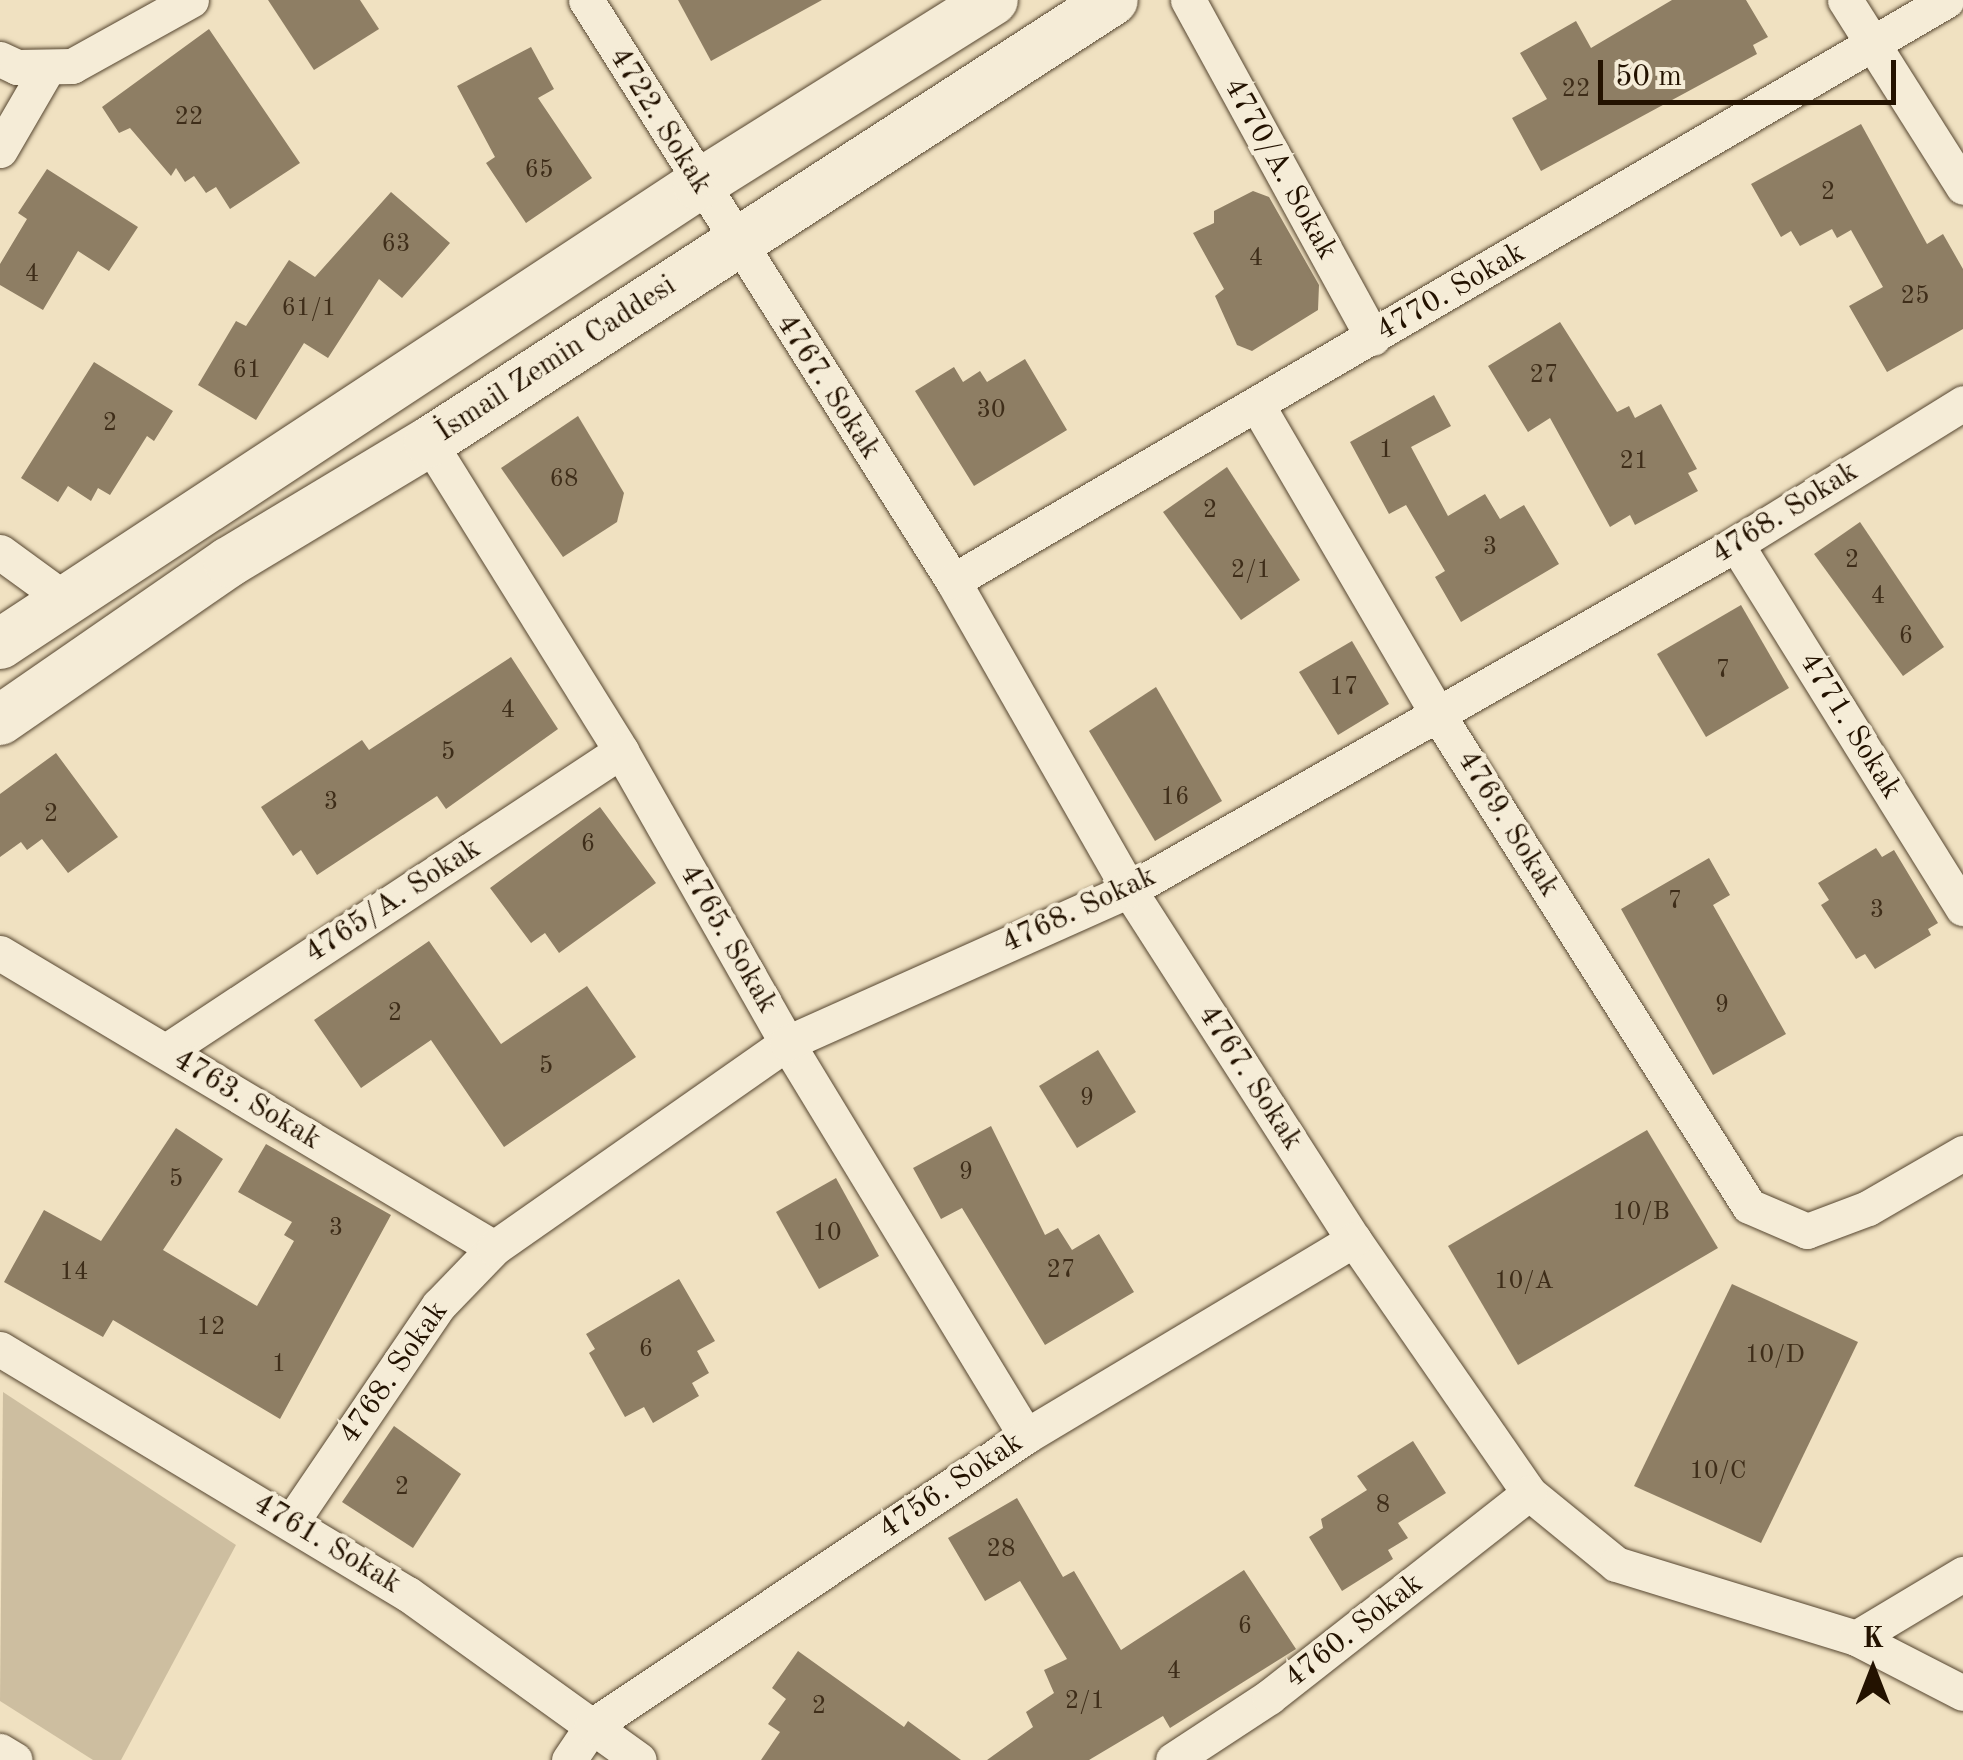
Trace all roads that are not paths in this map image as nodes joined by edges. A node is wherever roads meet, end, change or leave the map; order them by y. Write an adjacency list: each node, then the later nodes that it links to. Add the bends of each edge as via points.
1 (191, 0): 10 (street, via 72,66)
2 (586, 0): 12 (street, 4722. Sokak)
3 (993, 0): 12 (main road)
4 (1114, 0): 14 (main road, İsmail Zemin Caddesi)
5 (1188, 0): 15 (street, 4770/A. Sokak)
6 (1844, 0): 8 (street)
7 (1947, 0): 8 (street, 4770. Sokak)
8 (1872, 44): 13 (street); 15 (street, 4770. Sokak)
9 (0, 60): 10 (street)
10 (47, 69): 11 (street)
11 (0, 150)
12 (698, 185): 14 (street, 4722. Sokak); 22 (main road)
13 (1963, 187)
14 (734, 240): 18 (main road, İsmail Zemin Caddesi); 21 (street, 4767. Sokak)
15 (1372, 338): 17 (street, 4770. Sokak)
16 (1963, 404): 19 (street, 4768. Sokak)
17 (1257, 405): 21 (street, 4770. Sokak); 24 (street, 4769. Sokak)
18 (429, 442): 25 (main road, İsmail Zemin Caddesi, via 229,562); 26 (street, 4765. Sokak)
19 (1736, 544): 24 (street, 4768. Sokak); 28 (street, 4771. Sokak)
20 (0, 552): 22 (street)
21 (954, 581): 27 (street, 4767. Sokak)
22 (64, 598): 23 (main road)
23 (0, 644)
24 (1438, 715): 27 (street, 4768. Sokak); 32 (street, 4769. Sokak, via 1750,1206 1808,1231)
25 (0, 720)
26 (621, 752): 30 (street, 4765. Sokak); 31 (street, 4765/A. Sokak)
27 (1129, 890): 30 (street, 4768. Sokak); 33 (street, 4767. Sokak)
28 (1963, 908)
29 (0, 953): 31 (street, 4763. Sokak)
30 (787, 1043): 34 (street, 4768. Sokak); 36 (street, 4765. Sokak)
31 (166, 1051): 34 (street, 4763. Sokak)
32 (1963, 1153)
33 (1354, 1240): 36 (street, 4756. Sokak); 37 (street, 4767. Sokak)
34 (494, 1248): 38 (street, 4768. Sokak, via 439,1304)
35 (0, 1349): 38 (street, 4761. Sokak)
36 (1026, 1436): 42 (street, 4756. Sokak)
37 (1529, 1493): 40 (street, 4767. Sokak, via 1616,1564); 47 (street, 4760. Sokak, via 1269,1697)
38 (292, 1521): 42 (street, 4761. Sokak, via 408,1594)
39 (1963, 1574): 40 (street)
40 (1856, 1638): 41 (street, 4767. Sokak)
41 (1963, 1693)
42 (592, 1726): 45 (street, 4756. Sokak); 46 (street, 4761. Sokak)
43 (0, 1751): 44 (street)
44 (14, 1760)
45 (569, 1760)
46 (640, 1760)
47 (1173, 1760)

